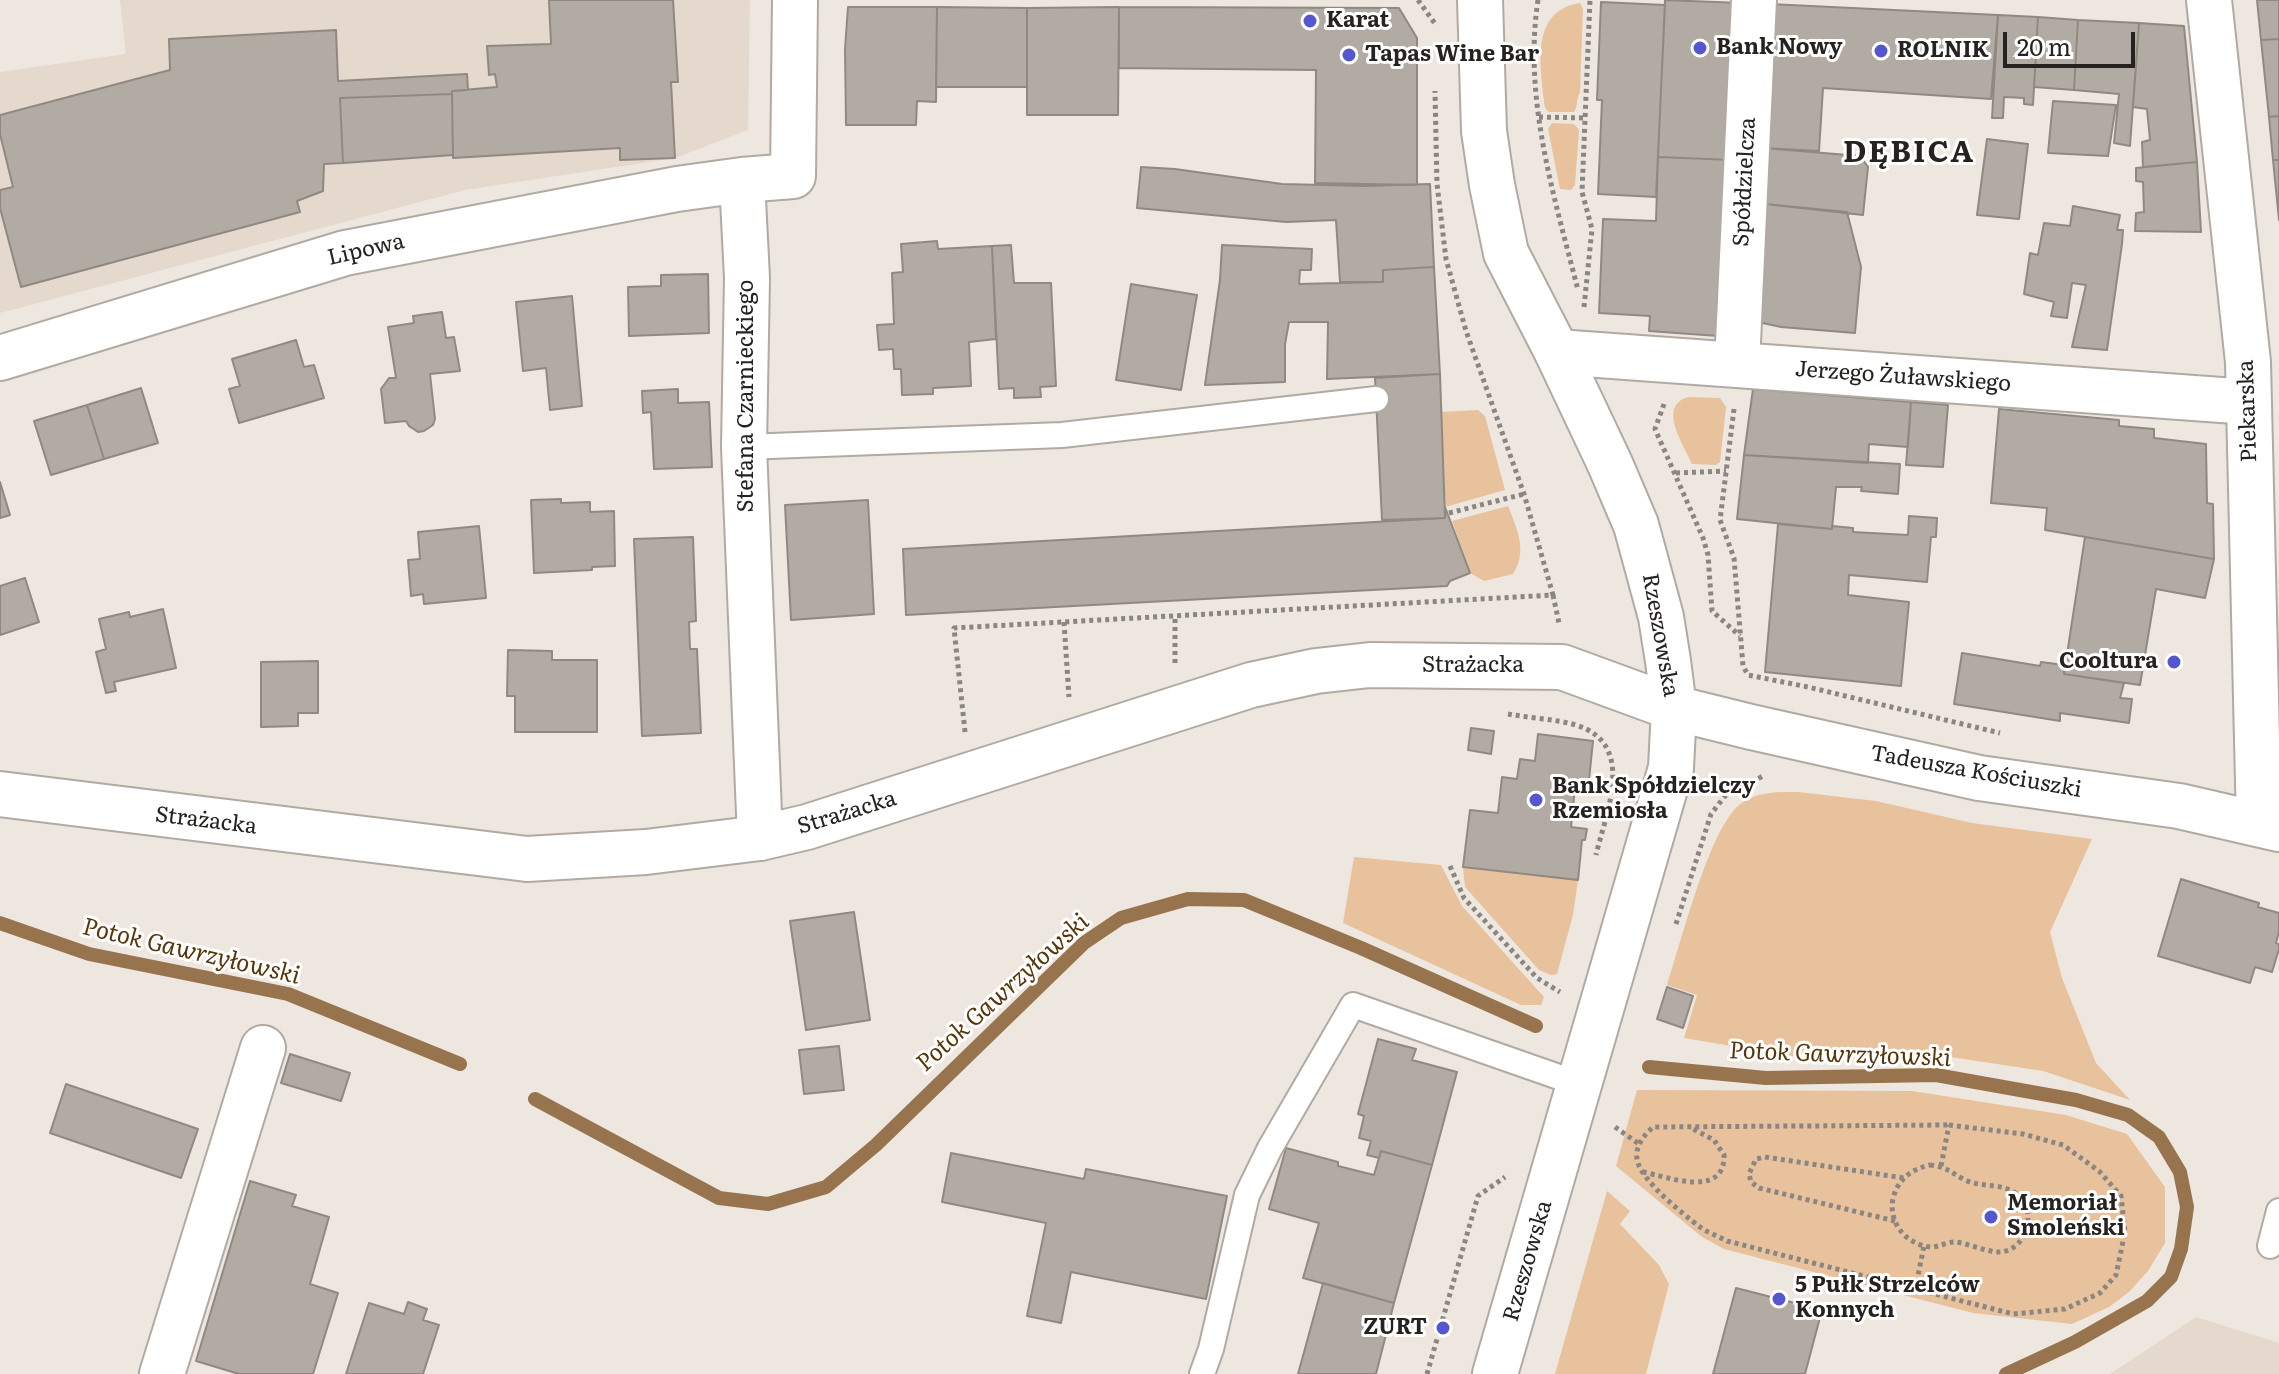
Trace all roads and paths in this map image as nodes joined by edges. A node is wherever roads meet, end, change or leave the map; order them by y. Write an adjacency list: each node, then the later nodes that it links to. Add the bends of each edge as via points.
1 (795, 0): 12 (street, via 793,176)
2 (1418, 0): 8 (path, via 1436,26)
3 (1480, 0): 13 (street, Rzeszowska, via 1484,131 1506,253)
4 (1538, 0): 10 (path, via 1534,63)
5 (1590, 0): 11 (path)
6 (1754, 0): 16 (street, Spółdzielcza)
7 (2209, 0): 15 (street, Piekarska)
8 (1436, 39)
9 (1435, 81): 22 (path, via 1437,184 1446,259)
10 (1539, 117): 11 (path); 11 (path, via 1584,313 1592,229 1582,192)
11 (1585, 118)
12 (742, 180): 14 (street, Lipowa, via 345,253); 19 (street, Stefana Czarnieckiego, via 747,278)
13 (1557, 352): 16 (street, Jerzego Żuławskiego); 26 (street, Rzeszowska, via 1636,525 1661,617)
14 (0, 358)
15 (2259, 375): 16 (street, Jerzego Żuławskiego); 33 (street, Piekarska)
16 (1736, 379): 20 (path)
17 (1376, 399): 19 (lane, via 1062,435)
18 (1667, 399): 21 (path, via 1655,429)
19 (744, 447): 34 (street, Stefana Czarnieckiego)
20 (1726, 471): 21 (path); 25 (path, via 1720,520 1734,558)
21 (1676, 473): 25 (path, via 1705,547 1712,611)
22 (1524, 494): 23 (path); 24 (path, via 1553,595)
23 (1449, 513)
24 (1064, 622): 27 (path); 30 (path, via 954,628)
25 (1741, 636): 29 (path, via 1748,675)
26 (1674, 708): 33 (street, Tadeusza Kościuszki, via 1979,778 2179,806); 34 (street, Strażacka, via 1562,667 1370,665 1316,671 1251,685); 42 (street, Rzeszowska, via 1671,768)
27 (1069, 709)
28 (1494, 711): 35 (path, via 1579,726 1611,754 1613,781)
29 (2006, 734)
30 (966, 743)
31 (1767, 774): 37 (path, via 1736,788 1716,805)
32 (0, 794): 34 (street, Strażacka, via 527,859)
33 (2269, 826)
34 (760, 838)
35 (1594, 861)
36 (1450, 866): 39 (path, via 1464,898 1537,978)
37 (1674, 929)
38 (1564, 978): 39 (path)
39 (1560, 992): 40 (path)
40 (1556, 1005)
41 (263, 1048): 58 (street)
42 (1579, 1084): 59 (lane, via 1353,1005 1247,1195); 61 (street, Rzeszowska)
43 (1619, 1113): 45 (path)
44 (1949, 1125): 46 (path); 50 (path); 57 (path, via 2063,1145 2099,1171 2121,1196 2125,1232 2116,1275 2100,1293 2065,1309 2013,1314)
45 (1615, 1127): 47 (path); 48 (path)
46 (1687, 1127): 48 (path, via 1653,1127); 51 (path, via 1720,1146 1721,1171 1712,1180 1700,1183)
47 (1611, 1141)
48 (1639, 1144): 51 (path)
49 (1509, 1163): 60 (path, via 1505,1178 1478,1196)
50 (1941, 1166): 52 (path, via 1921,1167); 55 (path, via 1964,1180 2008,1188 2023,1201 2030,1221 2017,1245 2006,1251 1952,1242)
51 (1642, 1171): 57 (path, via 1701,1228 1727,1241)
52 (1904, 1178): 54 (path, via 1893,1198); 54 (path, via 1765,1157 1756,1159 1749,1174 1759,1188)
53 (2279, 1211): 56 (lane)
54 (1895, 1221): 55 (path, via 1902,1233)
55 (1924, 1246): 57 (path)
56 (2270, 1246)
57 (1915, 1290)
58 (162, 1374)
59 (1202, 1374)
60 (1427, 1374)
61 (1495, 1374)

